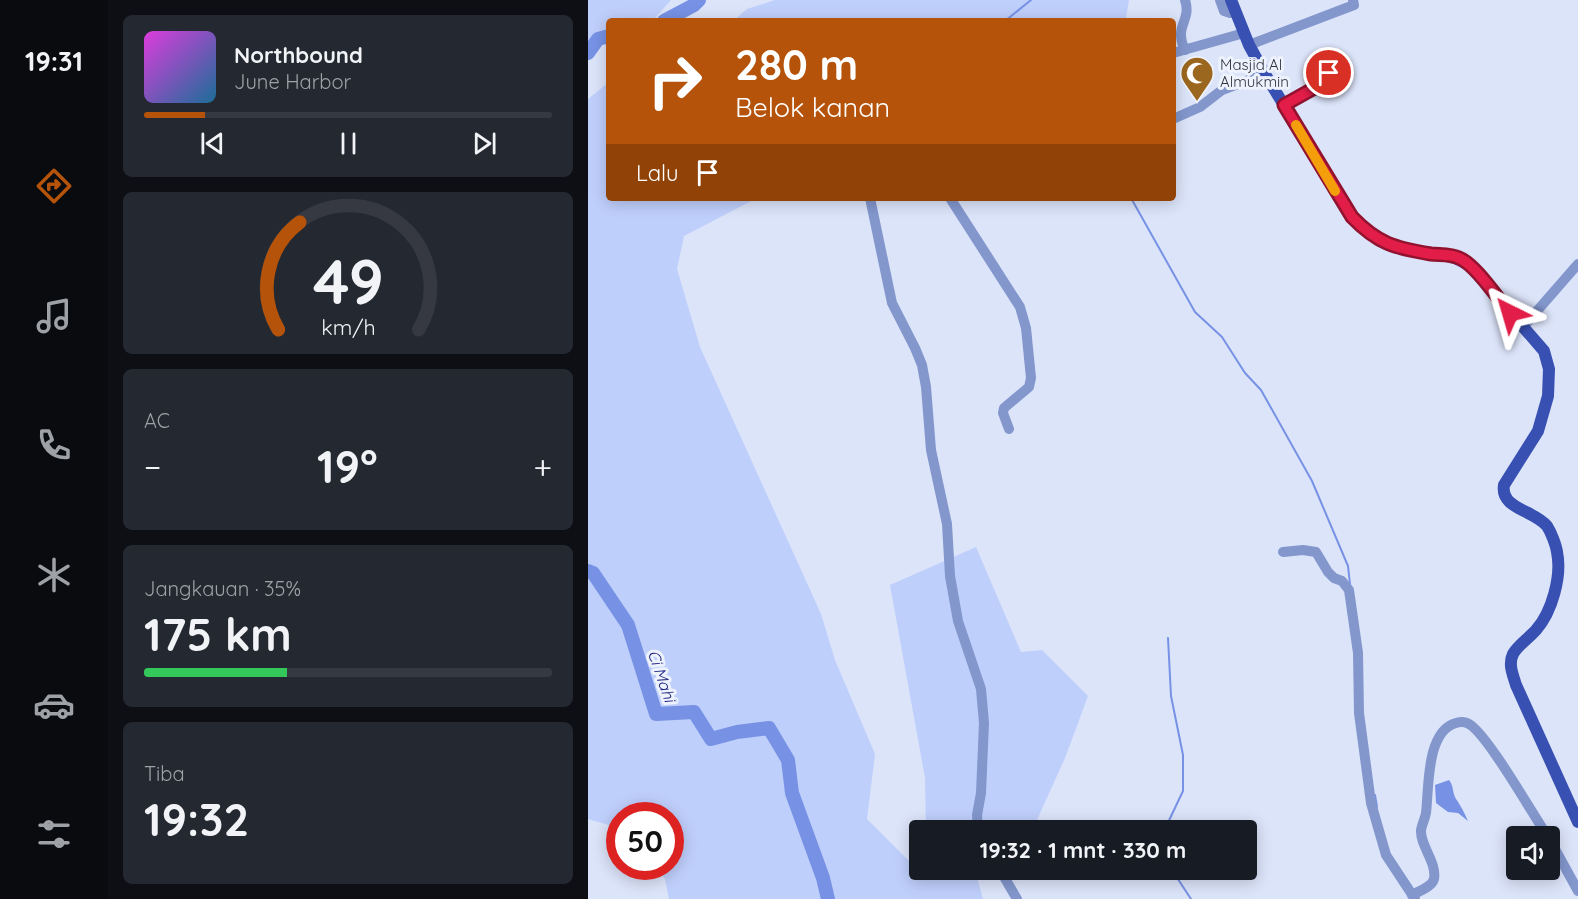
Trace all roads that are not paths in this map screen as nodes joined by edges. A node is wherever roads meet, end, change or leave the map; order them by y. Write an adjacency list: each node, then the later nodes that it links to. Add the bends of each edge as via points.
1 (1185, 0): 6 (street, via 1187,10 1179,32)
2 (1220, 0): 4 (street, via 1224,11 1230,13)
3 (1353, 0): 5 (street, via 1354,5)
4 (1233, 6): 5 (main road)
5 (1247, 39): 6 (street); 9 (main road)
6 (1185, 50): 7 (street)
7 (1176, 52)
8 (1327, 66): 10 (street, via 1326,80)
9 (1266, 74): 10 (main road); 11 (street, via 1222,90 1200,107)
10 (1284, 105): 15 (main road, via 1338,196 1367,233 1397,248 1460,258)
11 (1176, 118)
12 (871, 201): 18 (street, via 892,303 922,365 958,621 981,689 984,723)
13 (952, 201): 16 (street, via 1015,296 1026,328 1031,378 1029,387 1003,412)
14 (1578, 264): 15 (street)
15 (1523, 327): 19 (main road, via 1547,358 1548,396 1538,431 1503,492 1507,502 1532,514 1547,527 1557,553 1557,584 1538,629 1514,653 1510,664)
16 (1009, 429)
17 (1283, 552): 24 (street, via 1316,552 1328,572 1348,590 1358,653 1359,713 1371,803 1386,855)
18 (977, 820)
19 (1578, 822)
20 (1541, 826): 24 (street, via 1487,743 1469,724 1460,721 1449,725 1441,732 1426,781 1426,809 1421,827 1434,879)
21 (1560, 858): 23 (street)
22 (1006, 880): 25 (street)
23 (1578, 891)
24 (1414, 897)
25 (1017, 899)

